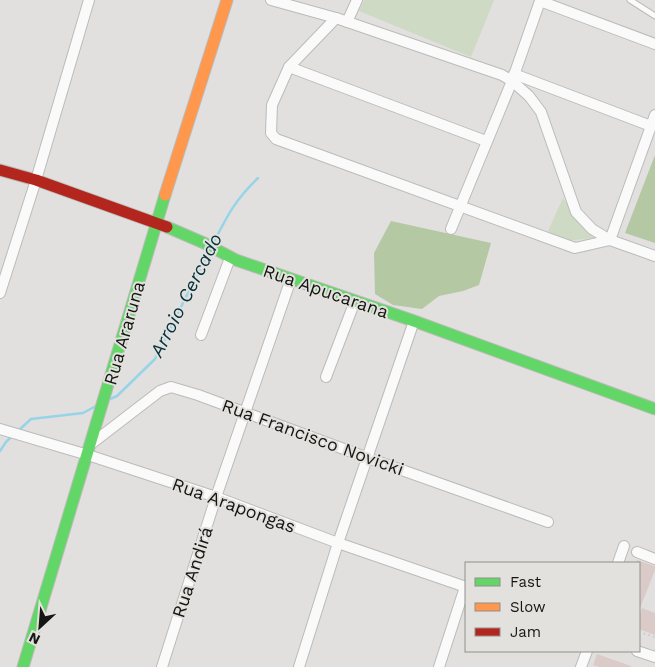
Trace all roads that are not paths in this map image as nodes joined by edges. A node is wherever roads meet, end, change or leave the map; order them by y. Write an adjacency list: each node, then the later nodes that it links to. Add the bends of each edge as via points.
1 (89, 0): 16 (street)
2 (227, 0): 18 (street, Rua Araruna)
3 (270, 0): 7 (street)
4 (356, 0): 8 (street)
5 (630, 0): 6 (lane)
6 (655, 16)
7 (336, 18): 8 (street); 10 (street)
8 (347, 22): 11 (street, via 502,76)
9 (655, 44): 11 (street, via 540,1)
10 (289, 67): 14 (street); 17 (street, via 272,105 271,132 276,139)
11 (513, 77): 13 (street); 14 (street); 20 (street, via 540,112 576,212 592,229)
12 (655, 115): 13 (street)
13 (651, 126): 20 (street)
14 (486, 141): 17 (street)
15 (0, 170): 16 (street, Rua Apucarana)
16 (36, 180): 18 (street, Rua Apucarana); 24 (street)
17 (460, 206): 19 (street); 20 (street, via 575,248)
18 (157, 222): 22 (street, Rua Apucarana); 32 (street, Rua Araruna)
19 (451, 229)
20 (610, 240): 21 (street)
21 (655, 256)
22 (230, 258): 23 (street, Rua Apucarana); 27 (street)
23 (291, 279): 25 (street, Rua Apucarana); 30 (street, Rua Andirá)
24 (0, 293)
25 (355, 301): 26 (street, Rua Apucarana); 28 (street)
26 (414, 321): 29 (street, Rua Apucarana); 33 (street)
27 (201, 335)
28 (326, 377)
29 (655, 409)
30 (245, 412): 32 (street, Rua Francisco Novicki, via 171,387 160,390); 33 (street, Rua Francisco Novicki); 34 (street, Rua Andirá)
31 (4, 430): 32 (street, Rua Arapongas)
32 (89, 450): 34 (street, Rua Arapongas); 46 (street, Rua Araruna)
33 (368, 458): 35 (street, Rua Francisco Novicki); 36 (street)
34 (216, 497): 36 (street, Rua Arapongas); 47 (street, Rua Andirá)
35 (548, 522)
36 (338, 543): 41 (street, Rua Arapongas); 48 (street)
37 (624, 546): 40 (street)
38 (637, 552): 39 (street)
39 (655, 559)
40 (618, 562)
41 (465, 587)
42 (465, 590): 49 (street)
43 (587, 652): 50 (street)
44 (640, 652): 45 (street)
45 (655, 657)
46 (23, 667)
47 (162, 667)
48 (299, 667)
49 (439, 667)
50 (582, 667)

